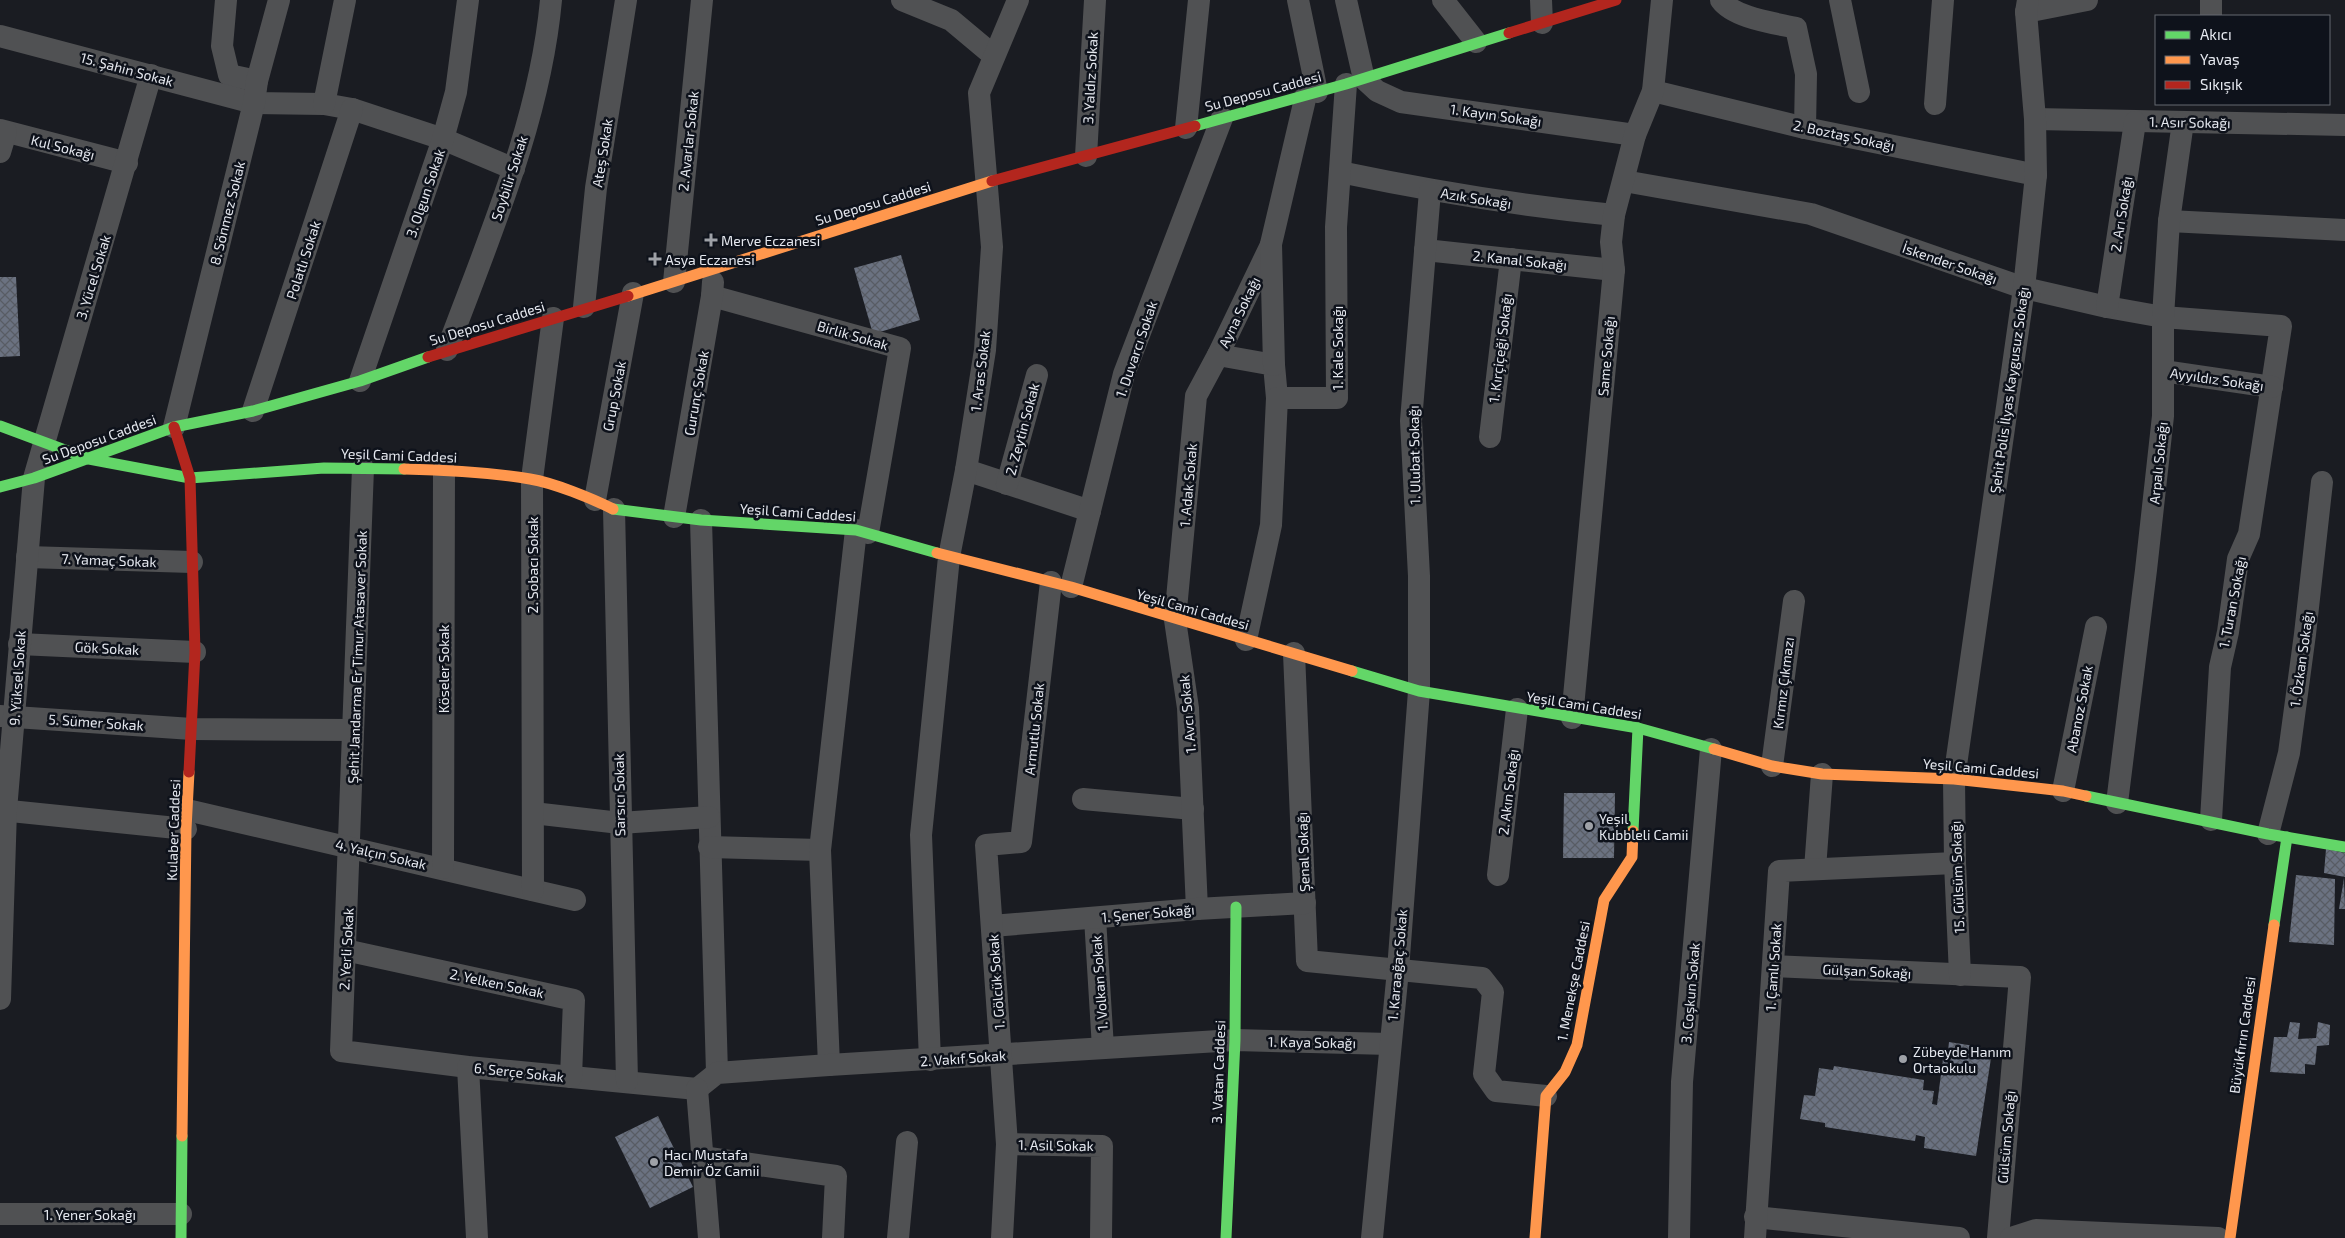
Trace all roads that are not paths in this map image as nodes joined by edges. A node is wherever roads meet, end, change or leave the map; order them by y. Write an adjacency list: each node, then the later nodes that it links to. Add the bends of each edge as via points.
1 (226, 0): 30 (street, via 222,46 229,75)
2 (279, 0): 30 (street, 8. Sönmez Sokak)
3 (345, 0): 36 (street)
4 (468, 0): 49 (street, 3. Olgun Sokak, via 456,92)
5 (551, 0): 52 (street, Soybilir Sokak, via 548,39)
6 (626, 0): 70 (street, Ateş Sokak, via 596,188)
7 (702, 0): 66 (street, 2. Avarlar Sokak)
8 (902, 0): 28 (street, via 952,20)
9 (1018, 0): 28 (street, 1. Aras Sokak)
10 (1094, 0): 50 (street, 3. Yaldız Sokak)
11 (1199, 0): 45 (street)
12 (1298, 0): 34 (street)
13 (1346, 0): 31 (street, 1. Kale Sokağı)
14 (1443, 0): 27 (street)
15 (1541, 0): 25 (street)
16 (1616, 0): 25 (main road, Su Deposu Caddesi)
17 (1662, 0): 32 (street, Same Sokağı)
18 (1722, 0): 46 (street, via 1726,6 1755,19 1796,28 1806,74)
19 (1840, 0): 33 (street)
20 (1943, 0): 37 (street)
21 (2087, 0): 23 (street)
22 (2211, 0): 24 (street)
23 (2027, 6): 41 (street, Şehit Polis İlyas Kaygusuz Sokağı)
24 (2211, 15)
25 (1542, 23): 27 (main road, Su Deposu Caddesi)
26 (0, 36): 29 (street, 15. Şahin Sokak)
27 (1476, 42): 31 (main road, Su Deposu Caddesi)
28 (994, 56): 56 (street, 1. Aras Sokak, via 979,93)
29 (151, 75): 35 (street, 15. Şahin Sokak); 51 (street, 3. Yücel Sokak)
30 (257, 81): 35 (street, 8. Sönmez Sokak)
31 (1355, 81): 34 (main road, Su Deposu Caddesi); 47 (street, 1. Kayın Sokağı, via 1401,102); 53 (street, 1. Kale Sokağı)
32 (1653, 91): 46 (street, 2. Boztaş Sokağı); 47 (street, Same Sokağı)
33 (1859, 92)
34 (1311, 94): 40 (main road, Su Deposu Caddesi); 61 (street, Ayna Sokağı)
35 (254, 103): 36 (street, 15. Şahin Sokak); 85 (street, 8. Sönmez Sokak)
36 (324, 104): 38 (street, 15. Şahin Sokak)
37 (1935, 104)
38 (352, 110): 49 (street, 15. Şahin Sokak); 83 (street, Polatlı Sokak)
39 (2213, 113): 43 (street, 1. Asır Sokağı); 44 (street, 1. Asır Sokağı)
40 (1222, 118): 45 (main road, Su Deposu Caddesi); 99 (street, 1. Duvarcı Sokak, via 1124,374)
41 (2035, 119): 42 (street, 1. Asır Sokağı); 54 (street, Şehit Polis İlyas Kaygusuz Sokağı)
42 (2135, 122): 43 (street, 1. Asır Sokağı); 71 (street, 2. Arı Sokağı)
43 (2183, 122): 59 (street, Arpalı Sokağı)
44 (2345, 125)
45 (1186, 128): 50 (main road, Su Deposu Caddesi)
46 (1805, 128): 54 (street, 2. Boztaş Sokağı)
47 (1636, 135): 55 (street, Same Sokağı)
48 (2, 138): 51 (street, Kul Sokağı)
49 (443, 139): 52 (street, 15. Şahin Sokak); 80 (street, 3. Olgun Sokak)
50 (1086, 156): 56 (main road, Su Deposu Caddesi)
51 (126, 163): 87 (street, 3. Yücel Sokak)
52 (514, 169): 75 (street, Soybilir Sokak)
53 (1340, 172): 57 (street, Azık Sokağı); 82 (street, 1. Kale Sokağı, via 1336,227 1337,398)
54 (2036, 174): 67 (street, Şehit Polis İlyas Kaygusuz Sokağı)
55 (1624, 181): 58 (street, Same Sokağı); 67 (street, İskender Sokağı, via 1811,214)
56 (986, 183): 64 (main road, Su Deposu Caddesi); 91 (street, 1. Aras Sokak, via 992,248 989,294 985,350)
57 (1430, 191): 58 (street, Azık Sokağı, via 1532,207); 62 (street, 1. Ulubat Sokağı)
58 (1614, 215): 65 (street, Same Sokağı, via 1611,242)
59 (2169, 221): 60 (street); 72 (street, Arpalı Sokağı)
60 (2345, 230)
61 (1271, 244): 76 (street, Ayna Sokağı); 77 (street, Ayna Sokağı)
62 (1425, 250): 63 (street, 2. Kanal Sokağı); 114 (street, 1. Ulubat Sokağı, via 1411,421 1419,576)
63 (1511, 259): 65 (street, 2. Kanal Sokağı); 86 (street, 1. Kırçiçeği Sokağı)
64 (713, 269): 66 (main road, Su Deposu Caddesi); 69 (street, Gurunç Sokak)
65 (1614, 270): 117 (street, Same Sokağı)
66 (674, 282): 68 (main road, Su Deposu Caddesi)
67 (2024, 288): 71 (street, İskender Sokağı); 124 (street, Şehit Polis İlyas Kaygusuz Sokağı)
68 (633, 292): 70 (main road, Su Deposu Caddesi); 98 (street, Grup Sokak)
69 (712, 296): 100 (street, Gurunç Sokak); 102 (street, Birlik Sokak, via 900,348)
70 (584, 307): 73 (main road, Su Deposu Caddesi)
71 (2107, 307): 72 (street, İskender Sokağı)
72 (2163, 317): 74 (street, İskender Sokağı); 78 (street, Arpalı Sokağı)
73 (553, 318): 75 (main road, Su Deposu Caddesi); 94 (street, 2. Sobacı Sokak)
74 (2281, 326): 81 (street, 1. Turan Sokağı)
75 (447, 350): 80 (main road, Su Deposu Caddesi)
76 (1218, 355): 77 (street, Ayna Sokağı); 108 (street, 1. Adak Sokak, via 1196,396)
77 (1274, 365): 82 (street, Ayna Sokağı)
78 (2163, 371): 81 (street, Ayyıldız Sokağı); 127 (street, Arpalı Sokağı, via 2162,426)
79 (1037, 375): 96 (street, 2. Zeytin Sokak)
80 (360, 381): 83 (main road, Su Deposu Caddesi)
81 (2272, 387): 133 (street, 1. Turan Sokağı, via 2249,534 2238,559 2220,667)
82 (1277, 398): 110 (street, via 1271,525)
83 (253, 411): 85 (main road, Su Deposu Caddesi)
84 (0, 426): 87 (main road, Yeşil Cami Caddesi)
85 (174, 427): 88 (main road, Su Deposu Caddesi); 93 (main road, Kulaber Caddesi)
86 (1490, 437)
87 (43, 443): 88 (main road, Yeşil Cami Caddesi); 92 (street, 3. Yücel Sokak)
88 (88, 459): 92 (main road, Su Deposu Caddesi); 93 (main road, Yeşil Cami Caddesi)
89 (363, 468): 90 (main road, Yeşil Cami Caddesi); 93 (main road, Yeşil Cami Caddesi); 120 (street, Şehit Jandarma Er Timur Atasaver Sokak)
90 (444, 470): 94 (main road, Yeşil Cami Caddesi); 142 (street, Köseler Sokak)
91 (966, 470): 96 (street, 2. Zeytin Sokak); 104 (street, 1. Aras Sokak)
92 (34, 478): 97 (main road, Su Deposu Caddesi); 103 (street, 9. Yüksel Sokak)
93 (190, 478): 105 (main road, Kulaber Caddesi)
94 (532, 479): 98 (main road, Yeşil Cami Caddesi); 130 (street, 2. Sobacı Sokak)
95 (2322, 482): 135 (street, 1. Özkan Sokağı)
96 (1007, 484): 99 (street, 2. Zeytin Sokak)
97 (0, 487)
98 (604, 504): 100 (main road, Yeşil Cami Caddesi); 134 (street, Sarsıcı Sokak)
99 (1090, 511): 106 (street, 1. Duvarcı Sokak)
100 (674, 517): 101 (main road, Yeşil Cami Caddesi)
101 (701, 520): 102 (main road, Yeşil Cami Caddesi); 131 (street)
102 (862, 531): 104 (main road, Yeşil Cami Caddesi); 140 (street)
103 (27, 557): 105 (street, 7. Yamaç Sokak); 111 (street, 9. Yüksel Sokak)
104 (948, 557): 106 (main road, Yeşil Cami Caddesi); 163 (street, 1. Aras Sokak, via 921,835)
105 (192, 562): 112 (main road, Kulaber Caddesi)
106 (1061, 585): 108 (main road, Yeşil Cami Caddesi); 136 (street, Armutlu Sokak, via 1021,842)
107 (1794, 601): 122 (street, Kırmız Çıkmazı)
108 (1175, 620): 110 (main road, Yeşil Cami Caddesi); 128 (street, 1. Avcı Sokak, via 1188,708)
109 (2096, 627): 125 (street, Abanoz Sokak)
110 (1246, 640): 113 (main road, Yeşil Cami Caddesi)
111 (19, 644): 112 (street, Gök Sokak); 116 (street, 9. Yüksel Sokak)
112 (195, 652): 119 (main road, Kulaber Caddesi)
113 (1294, 653): 114 (main road, Yeşil Cami Caddesi); 147 (street, Şenal Sokağı)
114 (1419, 691): 115 (main road, Yeşil Cami Caddesi); 155 (street, 1. Karaağaç Sokak)
115 (1517, 709): 117 (main road, Yeşil Cami Caddesi); 144 (street, 2. Akın Sokağı)
116 (7, 717): 119 (street, 5. Sümer Sokak); 129 (street, 9. Yüksel Sokak)
117 (1572, 718): 118 (main road, Yeşil Cami Caddesi)
118 (1638, 728): 121 (main road, Yeşil Cami Caddesi); 170 (main road, 1. Menekşe Caddesi, via 1632,857 1604,900 1577,1045 1565,1072)
119 (192, 729): 120 (street, 5. Sümer Sokak); 132 (main road, Kulaber Caddesi)
120 (353, 730): 137 (street, Şehit Jandarma Er Timur Atasaver Sokak)
121 (1711, 749): 122 (main road, Yeşil Cami Caddesi); 187 (street, 3. Coşkun Sokak, via 1682,1082)
122 (1772, 766): 123 (main road, Yeşil Cami Caddesi)
123 (1822, 774): 124 (main road, Yeşil Cami Caddesi); 143 (street)
124 (1954, 779): 125 (main road, Yeşil Cami Caddesi); 141 (street, 15. Gülsüm Sokağı)
125 (2063, 791): 127 (main road, Yeşil Cami Caddesi)
126 (1083, 799): 128 (street)
127 (2117, 803): 133 (main road, Yeşil Cami Caddesi)
128 (1192, 809): 149 (street, 1. Avcı Sokak)
129 (3, 810): 132 (street, 4. Yalçın Sokak); 152 (street, 9. Yüksel Sokak)
130 (533, 813): 134 (street); 145 (street, 2. Sobacı Sokak)
131 (709, 818): 134 (street); 138 (street)
132 (187, 819): 137 (street, 4. Yalçın Sokak); 175 (main road, Kulaber Caddesi)
133 (2211, 820): 135 (main road, Yeşil Cami Caddesi)
134 (620, 823): 168 (street, Sarsıcı Sokak)
135 (2277, 835): 139 (main road, Yeşil Cami Caddesi); 192 (main road, Büyükfırın Caddesi)
136 (986, 845): 151 (street, 1. Gölcük Sokak)
137 (350, 846): 142 (street, 4. Yalçın Sokak); 153 (street, 2. Yerli Sokak)
138 (709, 847): 140 (street); 166 (street)
139 (2345, 847)
140 (820, 850): 164 (street)
141 (1955, 863): 143 (street, 1. Çamlı Sokak); 156 (street, 15. Gülsüm Sokağı)
142 (443, 868): 145 (street, 4. Yalçın Sokak)
143 (1815, 869): 154 (street, 1. Çamlı Sokak, via 1779,871)
144 (1498, 875)
145 (533, 890): 146 (street, 4. Yalçın Sokak)
146 (575, 900)
147 (1305, 904): 148 (street, 1. Şener Sokağı); 155 (street, Şenal Sokağı, via 1307,961)
148 (1236, 907): 149 (street, 1. Şener Sokağı); 158 (main road, 3. Vatan Caddesi)
149 (1196, 909): 150 (street, 1. Şener Sokağı)
150 (1095, 918): 151 (street, 1. Şener Sokağı); 160 (street, 1. Volkan Sokak)
151 (992, 926): 162 (street, 1. Gölcük Sokak)
152 (1, 940): 157 (street, 9. Yüksel Sokak)
153 (346, 950): 161 (street, 2. Yerli Sokak); 167 (street, 2. Yelken Sokak, via 574,1000)
154 (1773, 966): 156 (street, Gülşan Sokağı); 176 (street, 1. Çamlı Sokak)
155 (1398, 970): 159 (street, 1. Karaağaç Sokak); 170 (street, via 1482,978 1493,992 1484,1074 1496,1091)
156 (1960, 975): 189 (street, Gülsüm Sokağı, via 2020,977)
157 (0, 999)
158 (1234, 1040): 159 (street, 1. Kaya Sokağı); 160 (street, 2. Vakıf Sokak); 184 (main road, 3. Vatan Caddesi)
159 (1390, 1044): 185 (street, 1. Karaağaç Sokak)
160 (1103, 1048): 162 (street, 2. Vakıf Sokak)
161 (341, 1051): 165 (street, 6. Serçe Sokak)
162 (1002, 1055): 163 (street, 2. Vakıf Sokak); 172 (street, 1. Gölcük Sokak)
163 (930, 1060): 164 (street, 2. Vakıf Sokak)
164 (829, 1065): 166 (street, 2. Vakıf Sokak)
165 (468, 1066): 167 (street, 6. Serçe Sokak); 178 (street)
166 (717, 1073): 169 (street)
167 (571, 1077): 168 (street, 6. Serçe Sokak)
168 (627, 1081): 169 (street, 6. Serçe Sokak)
169 (697, 1088): 173 (street)
170 (1546, 1096): 186 (main road)
171 (907, 1142): 181 (street)
172 (1007, 1144): 182 (street, 1. Gölcük Sokak); 183 (street, 1. Asil Sokak, via 1102,1146)
173 (702, 1157): 179 (street); 180 (street, via 836,1176)
174 (0, 1214): 175 (street, 1. Yener Sokağı)
175 (181, 1214): 177 (main road, Kulaber Caddesi)
176 (1755, 1228): 188 (street)
177 (181, 1238)
178 (477, 1238)
179 (709, 1238)
180 (833, 1238)
181 (898, 1238)
182 (1002, 1238)
183 (1101, 1238)
184 (1226, 1238)
185 (1372, 1238)
186 (1535, 1238)
187 (1679, 1238)
188 (1959, 1238)
189 (1998, 1238)
190 (2011, 1238): 191 (street, via 2036,1230)
191 (2218, 1238)
192 (2230, 1238)

